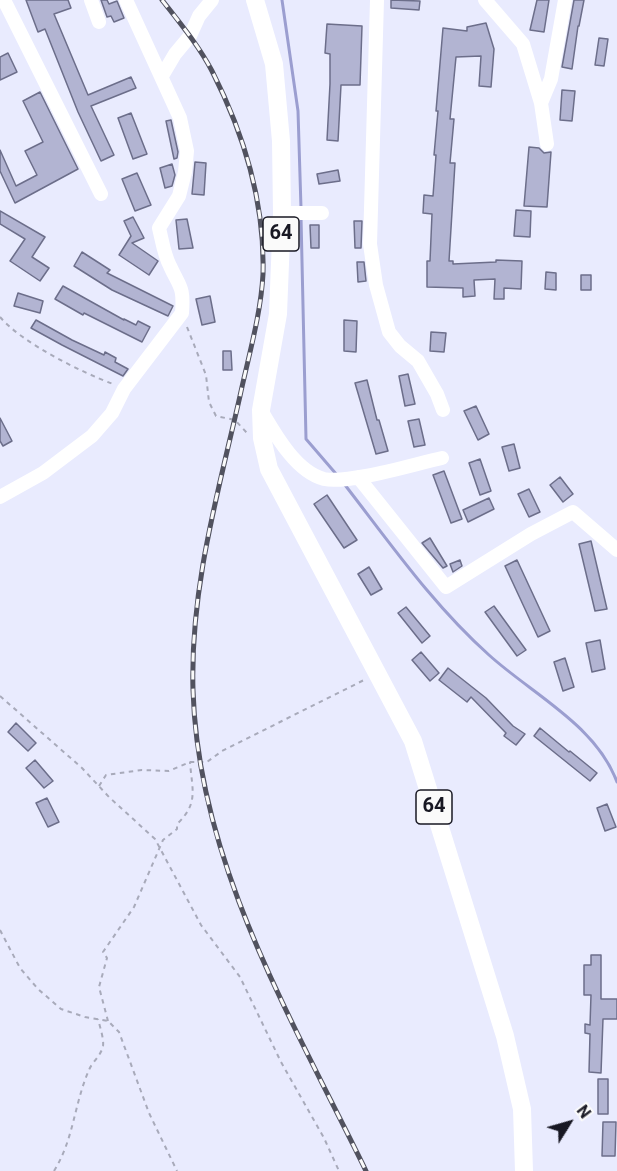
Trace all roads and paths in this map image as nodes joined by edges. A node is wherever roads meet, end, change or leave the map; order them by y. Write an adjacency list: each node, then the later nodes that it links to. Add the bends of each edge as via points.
1 (4, 0): 13 (street)
2 (91, 0): 9 (street)
3 (126, 0): 10 (street)
4 (212, 0): 10 (street)
5 (255, 0): 14 (main road, 64, via 274,64)
6 (377, 0): 20 (street, via 370,243 376,285 389,332 417,361)
7 (485, 0): 11 (street, via 523,44)
8 (565, 0): 11 (street)
9 (99, 22)
10 (162, 76): 16 (street, via 180,118 187,151 179,196 159,228 169,265 180,284)
11 (542, 103): 12 (street)
12 (547, 144)
13 (100, 194)
14 (287, 213): 15 (street); 19 (main road, 64, via 278,314)
15 (322, 213)
16 (182, 313): 18 (street); 21 (path, via 206,375 209,402 216,416 234,420)
17 (0, 316): 18 (path, via 41,348)
18 (124, 389): 24 (street, via 112,413 92,436 43,473)
19 (261, 410): 23 (street, via 278,439 308,471 323,479); 26 (main road, 64, via 269,469)
20 (443, 410)
21 (249, 439)
22 (442, 458): 23 (street)
23 (358, 477): 25 (street, via 446,587 573,512)
24 (0, 497)
25 (617, 550)
26 (377, 674): 28 (path, via 207,762); 37 (main road, 64, via 413,741 483,959 522,1109)
27 (0, 696): 29 (path)
28 (190, 762): 29 (path, via 169,771 106,775); 30 (path, via 193,802)
29 (99, 786): 30 (path, via 154,839)
30 (159, 850): 33 (path, via 134,908 104,951 107,958 99,987); 36 (path, via 201,924 240,977)
31 (0, 930): 32 (path, via 20,968 38,989 61,1009)
32 (98, 1019): 33 (path); 34 (path, via 103,1046 89,1068 64,1155)
33 (108, 1021): 35 (path, via 118,1032 149,1113)
34 (54, 1171)
35 (177, 1171)
36 (339, 1171)
37 (524, 1171)

